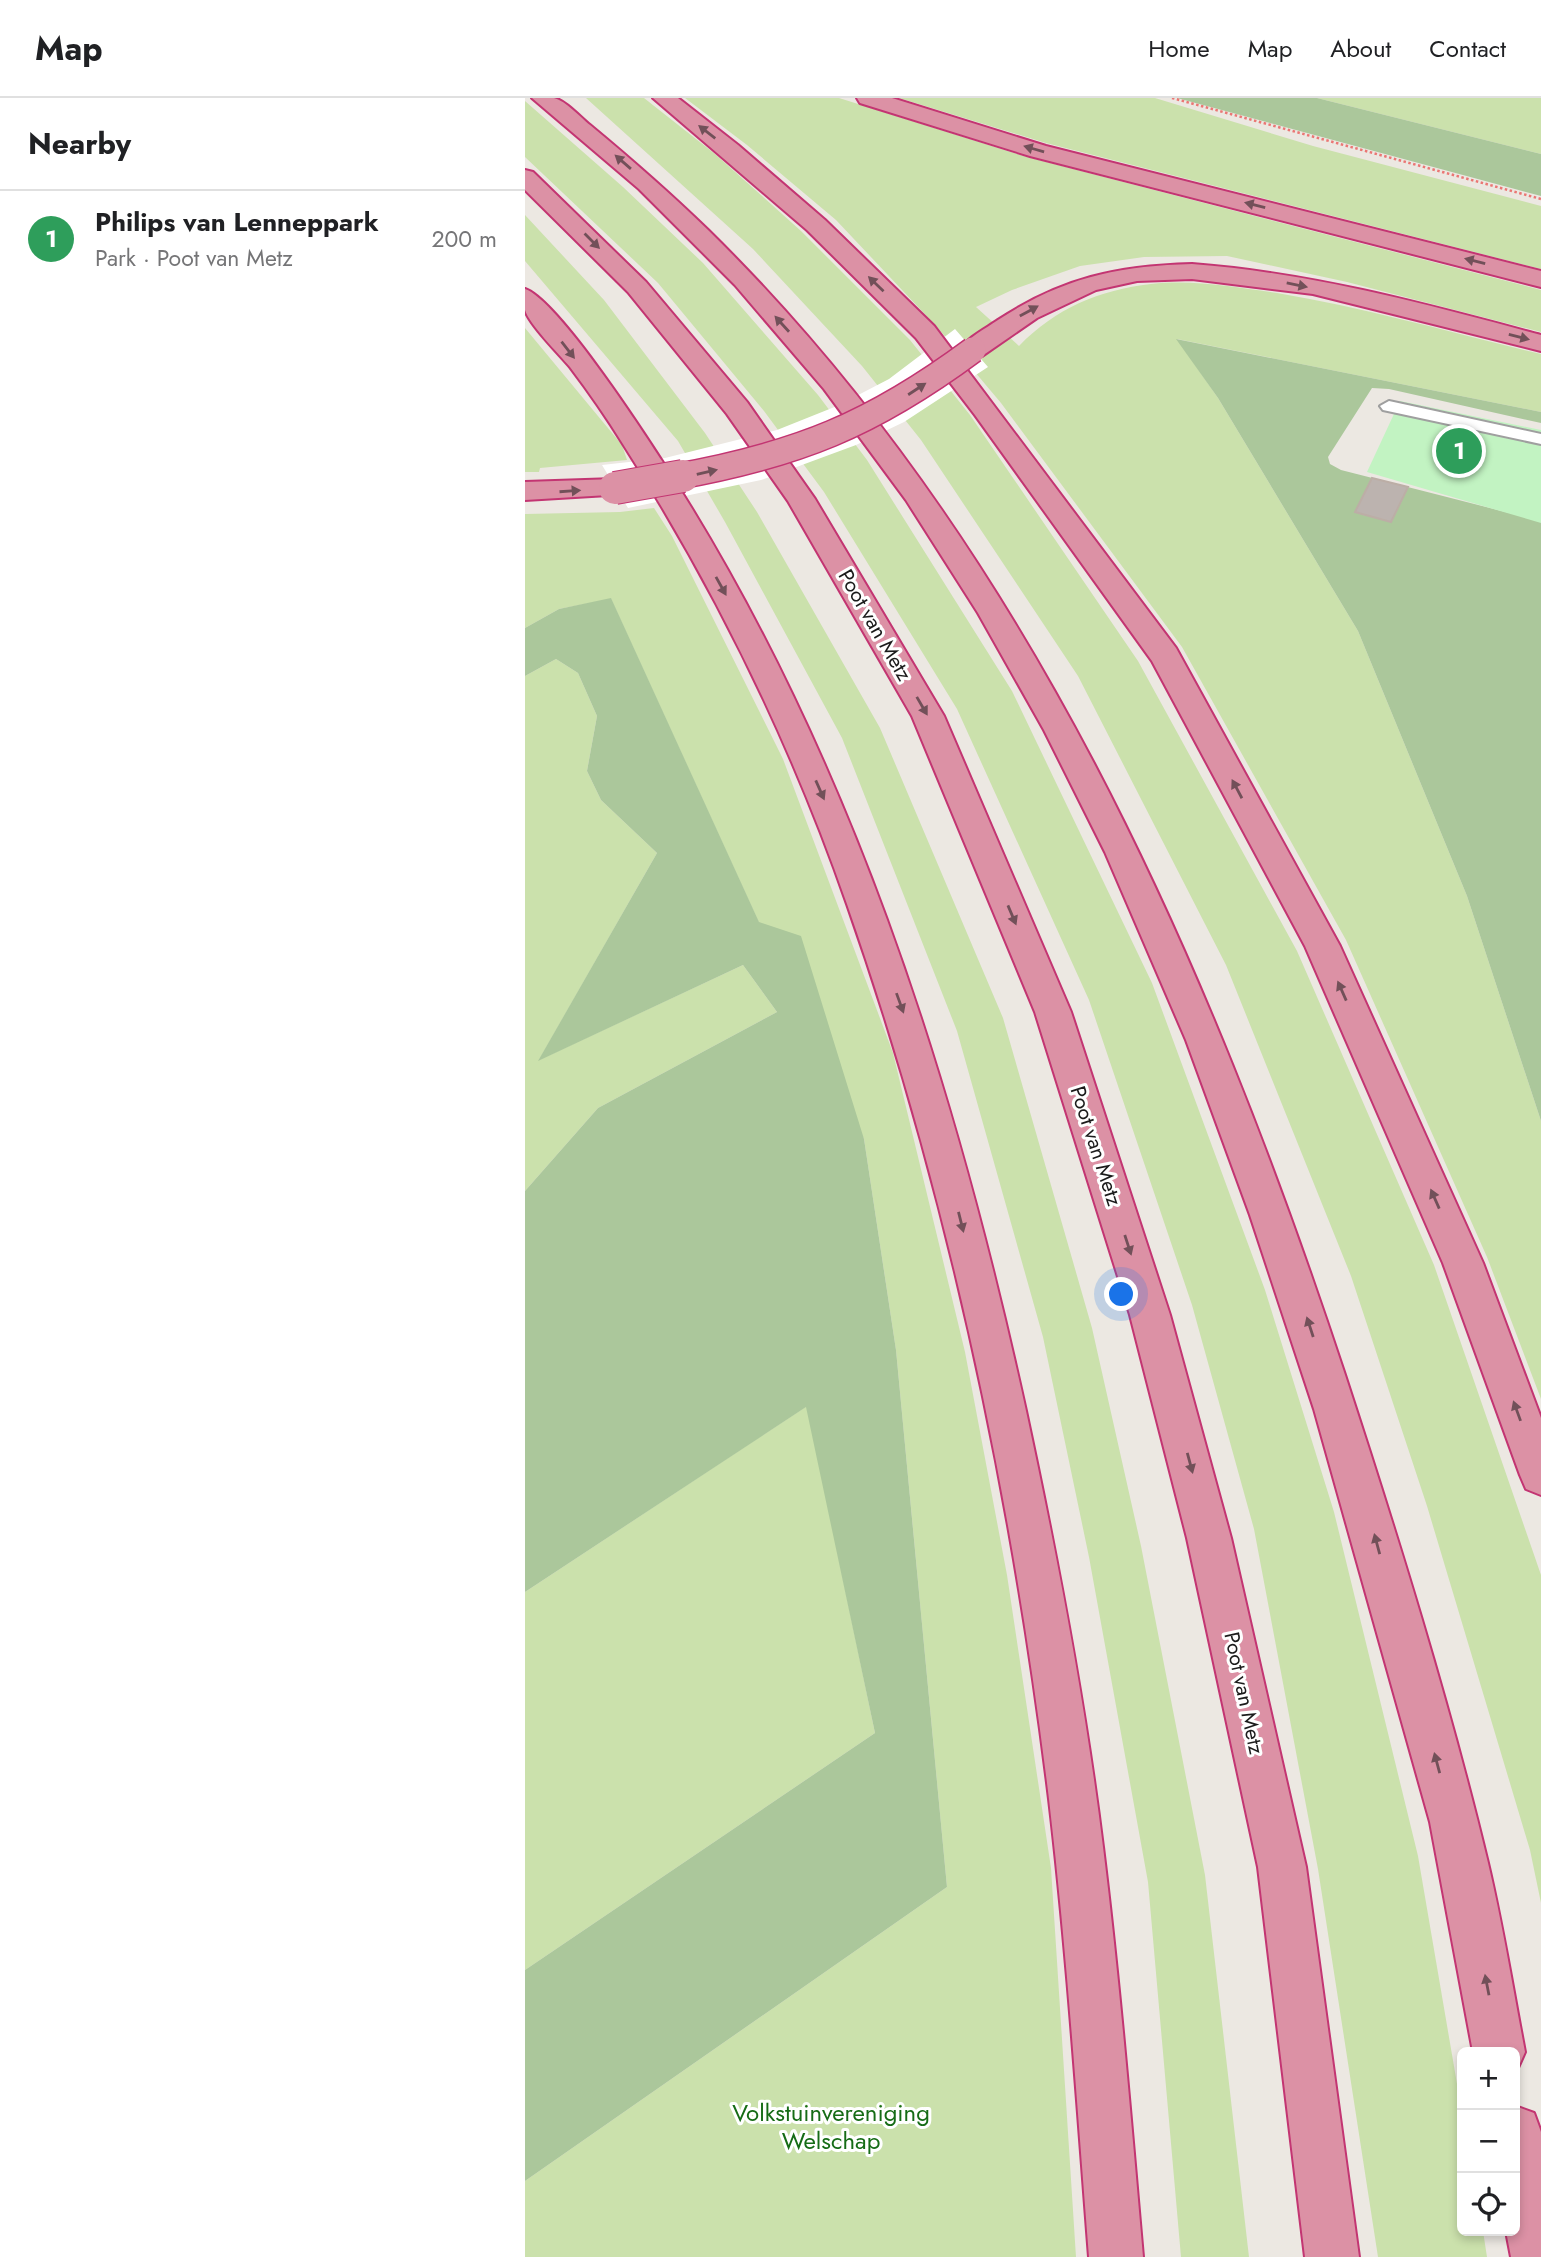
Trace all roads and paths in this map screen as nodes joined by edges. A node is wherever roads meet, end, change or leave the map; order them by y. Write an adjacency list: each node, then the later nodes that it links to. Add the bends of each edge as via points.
1 (543, 98): 14 (highway, one-way to 1, via 1460,1846 1369,1511 1309,1325 1179,976 1108,821 1037,685 963,564 843,395 702,238 644,181)
2 (664, 98): 13 (highway, one-way to 2, via 1463,1263 1322,946 1165,656 925,332 816,226)
3 (868, 98): 7 (highway, one-way to 3, via 1038,151)
4 (1172, 98): 6 (path)
5 (525, 177): 17 (highway, Poot van Metz, one-way to 17, via 637,287 737,408 800,499 928,716 1053,1012 1150,1315 1209,1538 1282,1867)
6 (1541, 199)
7 (1541, 279)
8 (525, 297): 16 (highway, one-way to 16, via 631,433 743,624 831,816 913,1039 991,1338 1038,1576 1085,1900)
9 (1541, 342): 12 (highway, one-way to 9, bridge, via 615,488 780,453 888,409 1027,311 1089,283 1163,272 1226,271)
10 (1389, 406): 11 (lane)
11 (1541, 439)
12 (525, 491)
13 (1541, 1475)
14 (1498, 2047)
15 (1520, 2159): 18 (highway)
16 (1116, 2257)
17 (1332, 2257)
18 (1538, 2257)

